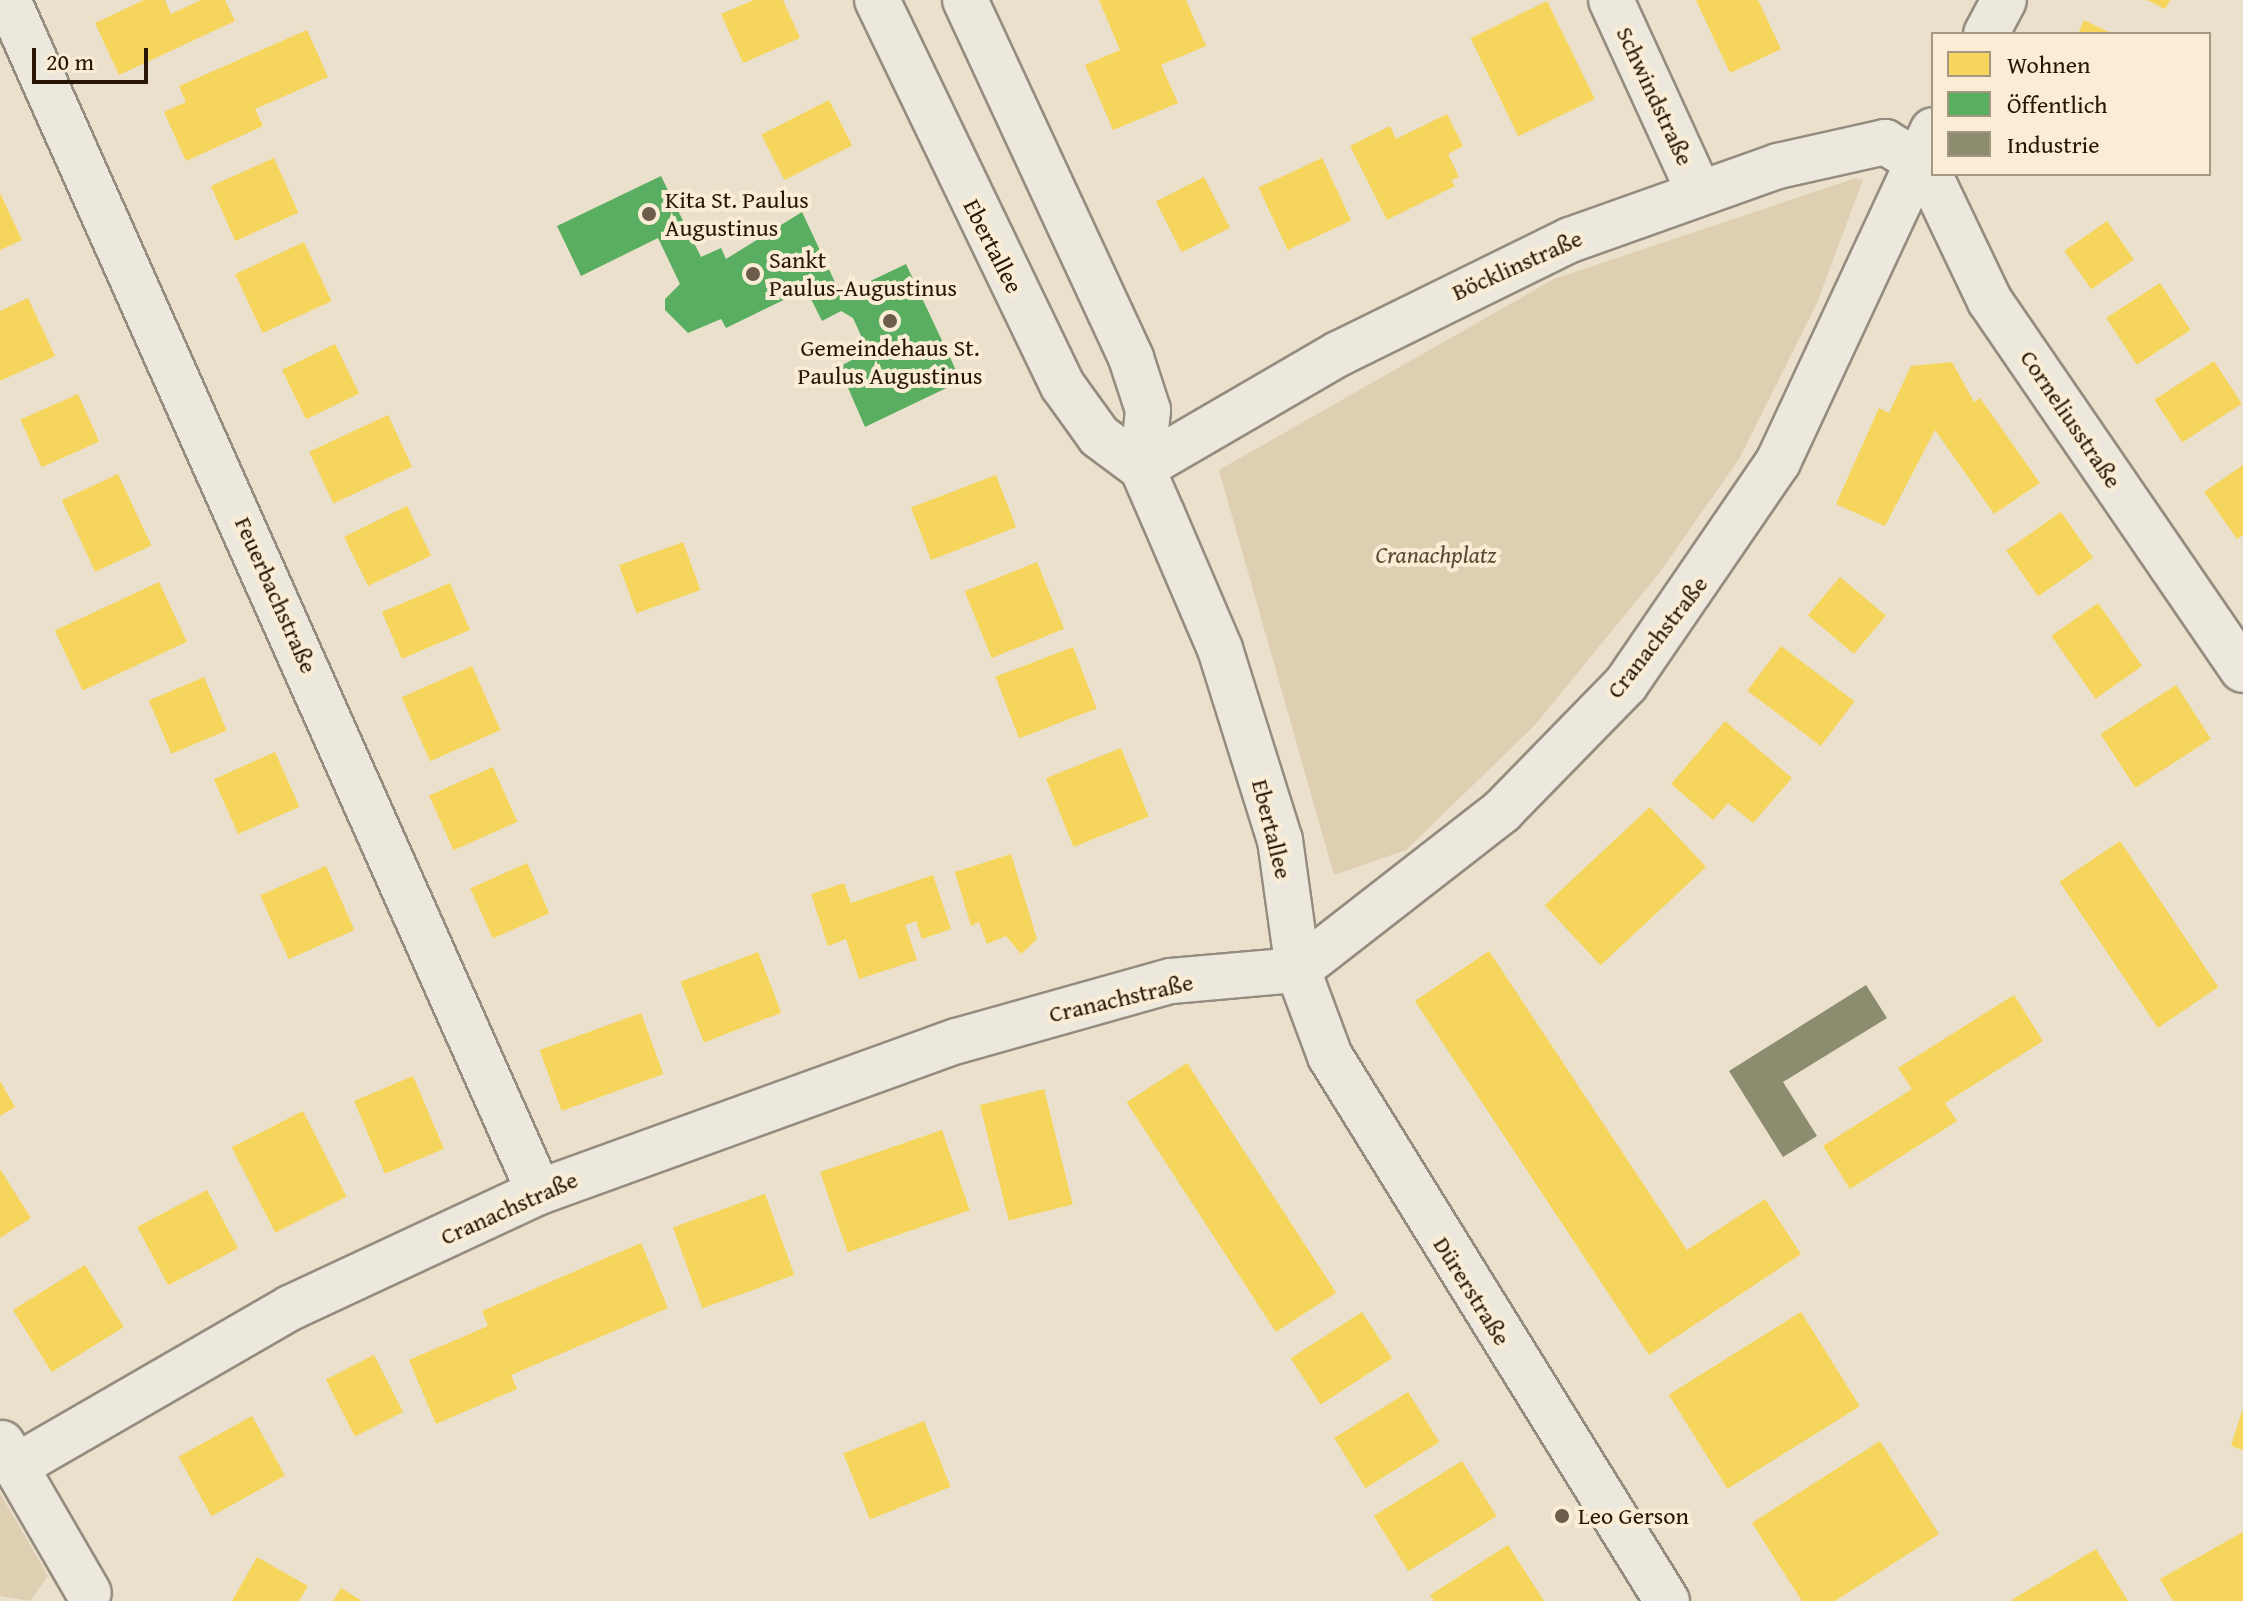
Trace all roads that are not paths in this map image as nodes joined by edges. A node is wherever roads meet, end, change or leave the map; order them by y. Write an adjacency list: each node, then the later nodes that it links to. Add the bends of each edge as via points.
1 (8, 0): 13 (street, Feuerbachstraße)
2 (877, 0): 10 (street, Ebertallee, via 1063,386 1099,436)
3 (965, 0): 10 (street, Ebertallee, via 1131,358 1148,410)
4 (1611, 0): 9 (street, Schwindstraße)
5 (2004, 0): 6 (street)
6 (1987, 32)
7 (1925, 144): 9 (street, Böcklinstraße, via 1873,142); 12 (street, Cranachstraße, via 1778,462 1626,684 1502,811)
8 (1938, 176): 11 (street, Corneliusstraße, via 1990,301)
9 (1699, 192): 10 (street, Böcklinstraße, via 1446,296)
10 (1142, 468): 12 (street, Ebertallee, via 1220,649 1280,840)
11 (2243, 670)
12 (1298, 970): 13 (street, Cranachstraße, via 1171,981 957,1041); 16 (street, Dürerstraße, via 1330,1056)
13 (539, 1192): 14 (street, Cranachstraße, via 290,1308)
14 (9, 1452): 15 (street)
15 (86, 1598)
16 (1667, 1601)

